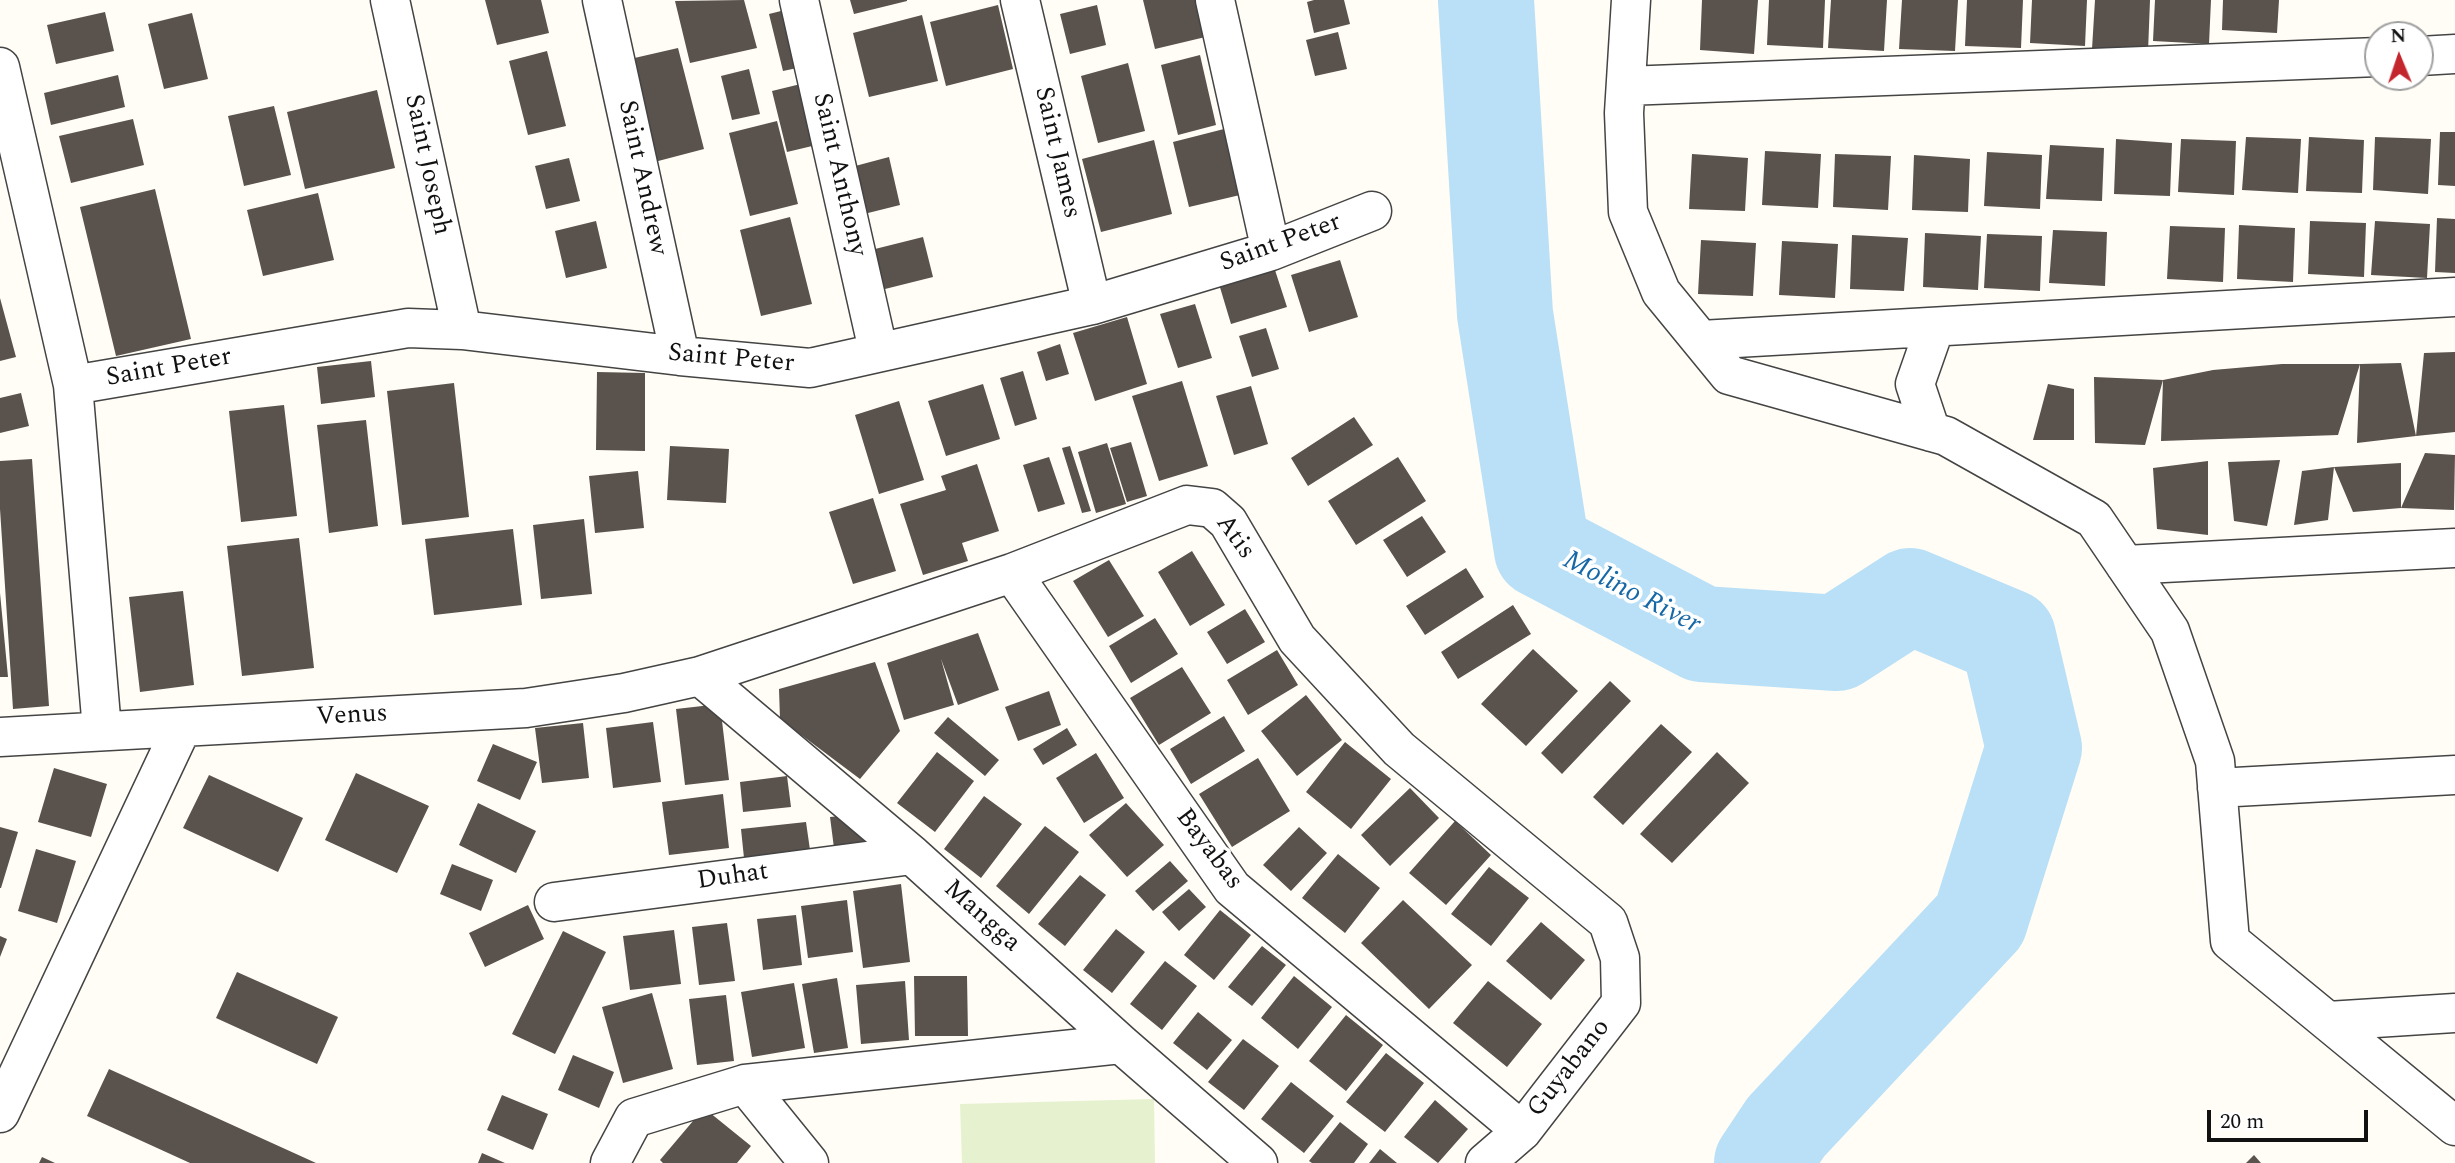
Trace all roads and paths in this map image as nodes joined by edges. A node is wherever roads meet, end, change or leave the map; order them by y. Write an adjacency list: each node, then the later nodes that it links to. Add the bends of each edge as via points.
1 (390, 0): 17 (street, Saint Joseph)
2 (602, 0): 20 (street, Saint Andrew)
3 (799, 0): 19 (street, Saint Anthony)
4 (1020, 0): 15 (street, Saint James)
5 (1215, 0): 13 (street)
6 (1631, 0): 11 (street)
7 (2455, 54): 8 (street)
8 (2434, 55)
9 (2364, 58): 11 (street)
10 (0, 67): 21 (street)
11 (1626, 86): 18 (street, via 1628,212 1661,292)
12 (1371, 211): 13 (street, Saint Peter)
13 (1271, 251): 15 (street, Saint Peter)
14 (2455, 297): 16 (street)
15 (1091, 305): 19 (street, Saint Peter)
16 (1935, 327): 18 (street); 22 (street, via 1915,384)
17 (462, 330): 20 (street, Saint Peter); 21 (street, Saint Peter, via 408,328)
18 (1701, 340): 22 (street, via 1729,375)
19 (878, 350): 20 (street, Saint Peter, via 810,368)
20 (680, 356)
21 (73, 385): 28 (street)
22 (1931, 432): 24 (street, via 1946,436 2094,519)
23 (2455, 548): 24 (street)
24 (2125, 565): 31 (street, via 2170,631 2215,761)
25 (1012, 573): 26 (street, Atis); 34 (street, Atis, via 1187,505 1212,508 1228,522 1297,639 1399,749 1608,922); 41 (street, Bayabas, via 1232,888)
26 (700, 676): 27 (street, Venus, via 526,708); 32 (street, Mangga)
27 (182, 727): 28 (street, Venus); 39 (street)
28 (102, 730): 29 (street, Venus)
29 (0, 737)
30 (2455, 775): 31 (street)
31 (2217, 788): 36 (street, via 2230,940)
32 (912, 855): 33 (street, Duhat); 37 (street, Mangga)
33 (554, 902)
34 (1620, 958): 41 (street, Guyabano, via 1621,1003)
35 (2455, 1013): 36 (street)
36 (2328, 1021): 40 (street)
37 (1121, 1044): 38 (street); 44 (street, Mangga)
38 (745, 1084): 42 (street, via 634,1118); 43 (street)
39 (0, 1113)
40 (2455, 1126)
41 (1522, 1131): 45 (street, Guyabano)
42 (610, 1163)
43 (809, 1163)
44 (1258, 1163)
45 (1485, 1163)

